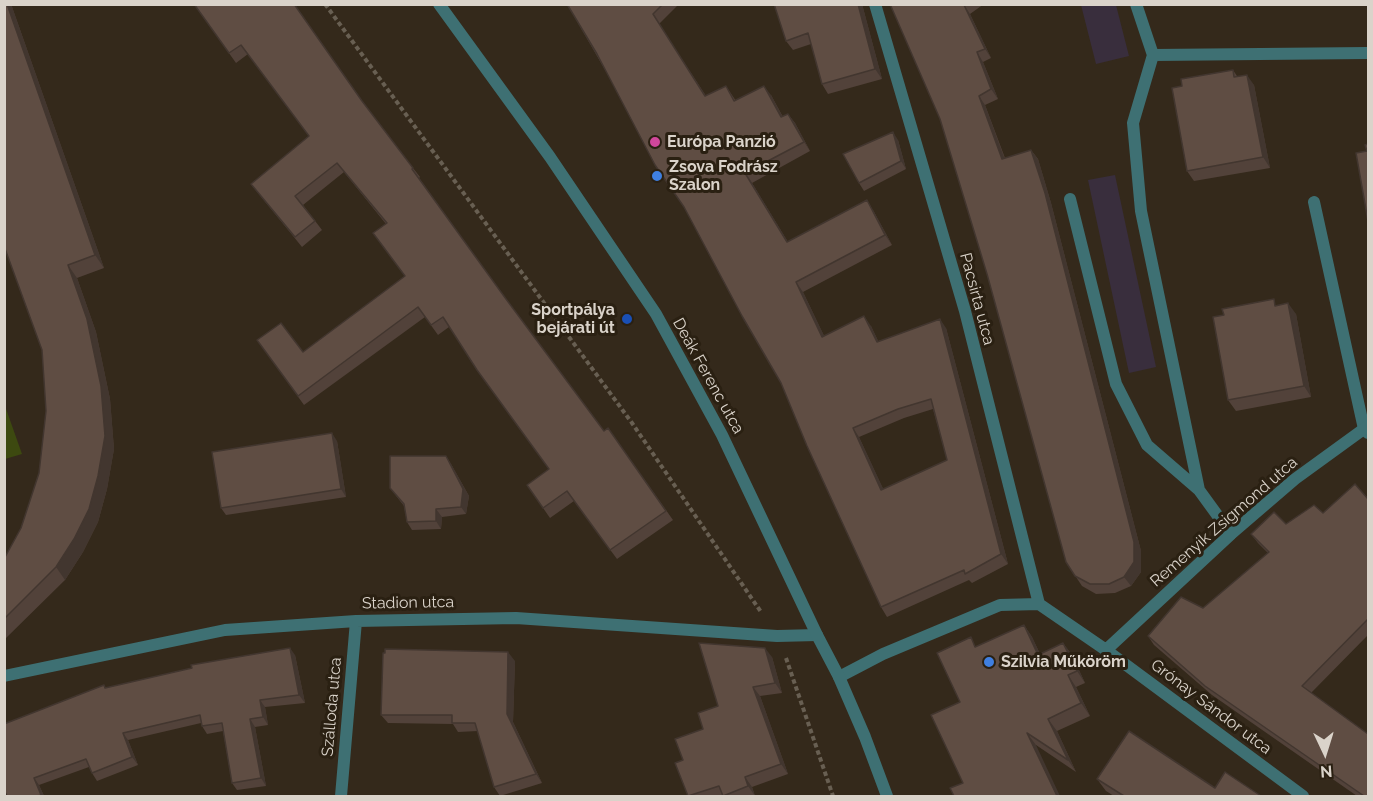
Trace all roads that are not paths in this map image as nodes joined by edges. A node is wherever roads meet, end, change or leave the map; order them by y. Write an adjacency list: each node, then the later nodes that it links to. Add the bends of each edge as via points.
1 (440, 4): 13 (street, Deák Ferenc utca, via 656,314 722,435)
2 (875, 4): 11 (street, Pacsirta utca, via 965,311)
3 (1136, 4): 5 (street)
4 (1368, 53): 5 (street)
5 (1153, 55): 9 (street, via 1133,123 1141,211)
6 (1070, 199): 9 (street, via 1116,384 1147,445)
7 (1314, 202): 8 (street)
8 (1367, 429): 10 (street, Remenyik Zsigmond utca, via 1295,479)
9 (1199, 490): 10 (street)
10 (1231, 534): 14 (street, Remenyik Zsigmond utca)
11 (1039, 604): 14 (street, Grónay Sándor utca); 16 (street, via 1000,605 883,654)
12 (356, 621): 13 (street, Stadion utca, via 516,618 777,636); 15 (street, Stadion utca, via 225,630); 17 (street, Szálloda utca)
13 (817, 635): 16 (street, Deák Ferenc utca)
14 (1106, 650): 19 (street, Grónay Sándor utca)
15 (4, 676)
16 (839, 677): 18 (street, Deák Ferenc utca)
17 (341, 796)
18 (887, 796)
19 (1303, 796)

